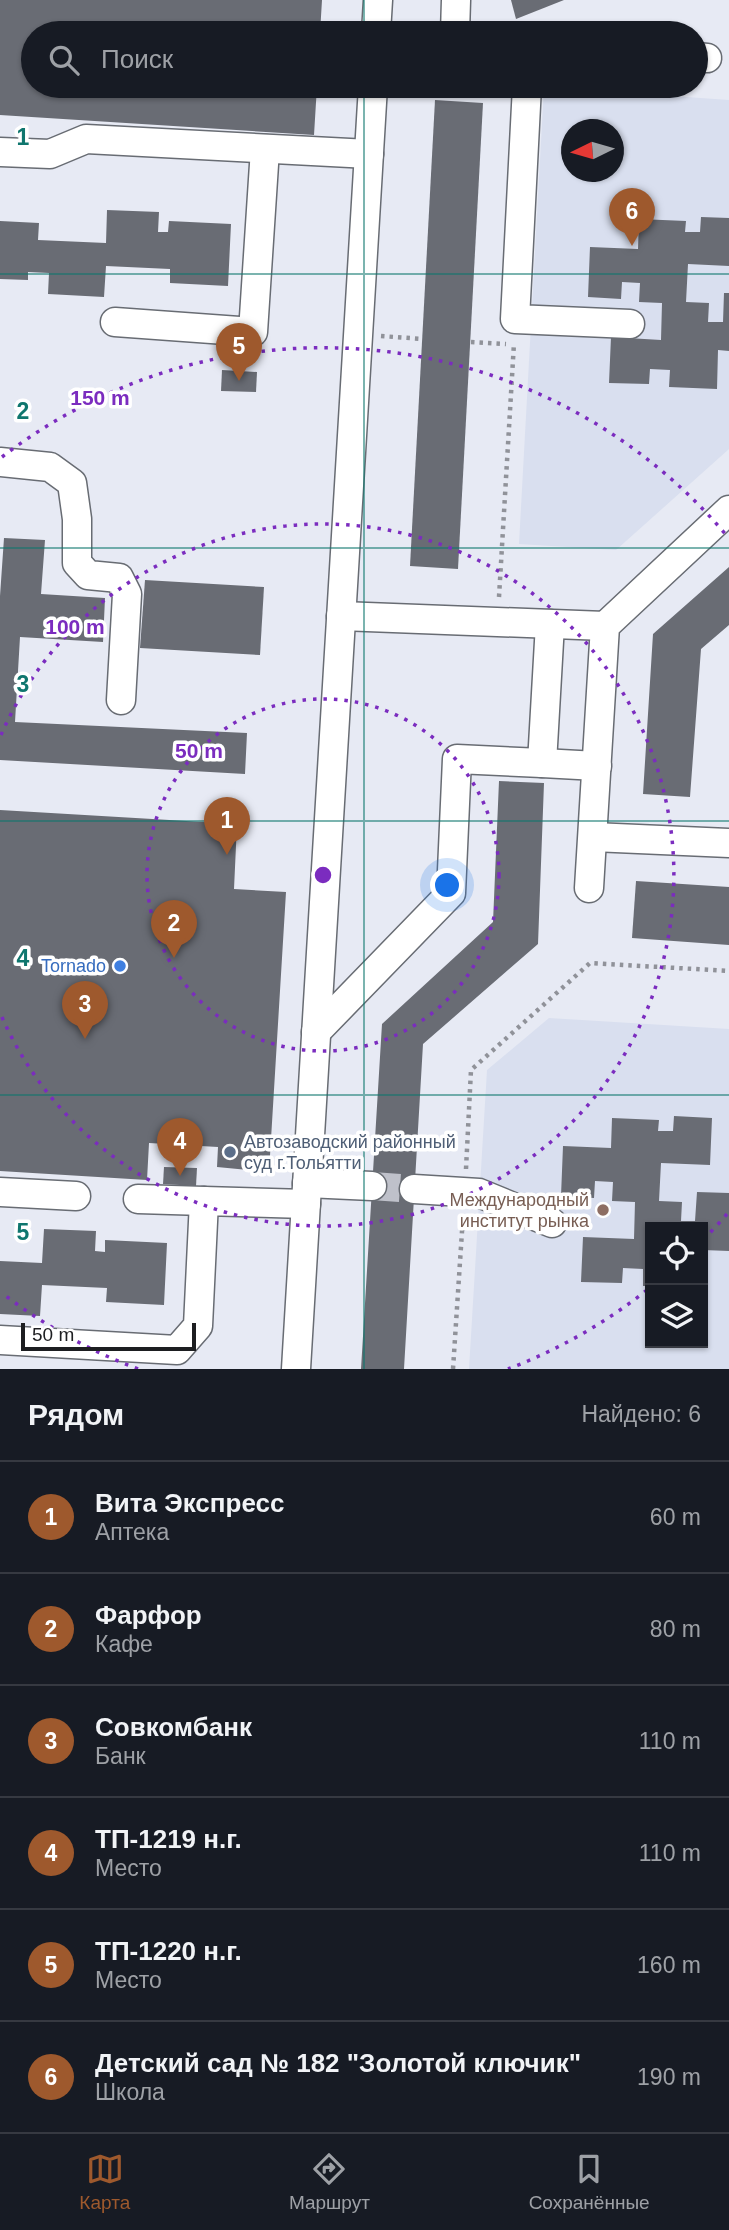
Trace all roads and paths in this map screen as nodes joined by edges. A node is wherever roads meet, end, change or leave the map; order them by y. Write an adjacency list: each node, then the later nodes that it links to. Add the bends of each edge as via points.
1 (378, 0): 3 (street)
2 (456, 0): 4 (street)
3 (377, 21)
4 (455, 21)
5 (372, 98): 9 (street)
6 (526, 98): 12 (street)
7 (265, 149): 8 (street, via 86,139 50,155); 9 (street); 10 (street, via 253,332)
8 (0, 152)
9 (369, 154): 18 (street)
10 (115, 322)
11 (630, 324): 12 (street)
12 (514, 332): 15 (path); 19 (path)
13 (378, 336): 14 (path)
14 (422, 339)
15 (471, 342)
16 (0, 462): 22 (street, via 50,467 72,483 77,563 88,575 119,578 127,594)
17 (729, 510): 21 (street)
18 (341, 616): 19 (street); 29 (street)
19 (497, 622): 20 (street)
20 (550, 624): 21 (street); 23 (street)
21 (605, 626): 24 (street)
22 (121, 700)
23 (542, 763): 24 (street); 29 (street, via 457,760 451,893)
24 (597, 766): 25 (street)
25 (593, 837): 26 (street); 27 (street)
26 (729, 843)
27 (589, 888)
28 (729, 971): 33 (path, via 590,963 471,1070)
29 (316, 1032): 34 (street)
30 (372, 1186): 34 (street)
31 (414, 1189): 33 (street)
32 (0, 1192): 35 (street)
33 (464, 1192): 38 (street, via 479,1193); 41 (path)
34 (307, 1193): 37 (street); 40 (street)
35 (76, 1196)
36 (138, 1199): 37 (street)
37 (204, 1201): 39 (street, via 198,1326 177,1350)
38 (552, 1223)
39 (0, 1340)
40 (296, 1369)
41 (453, 1369)

